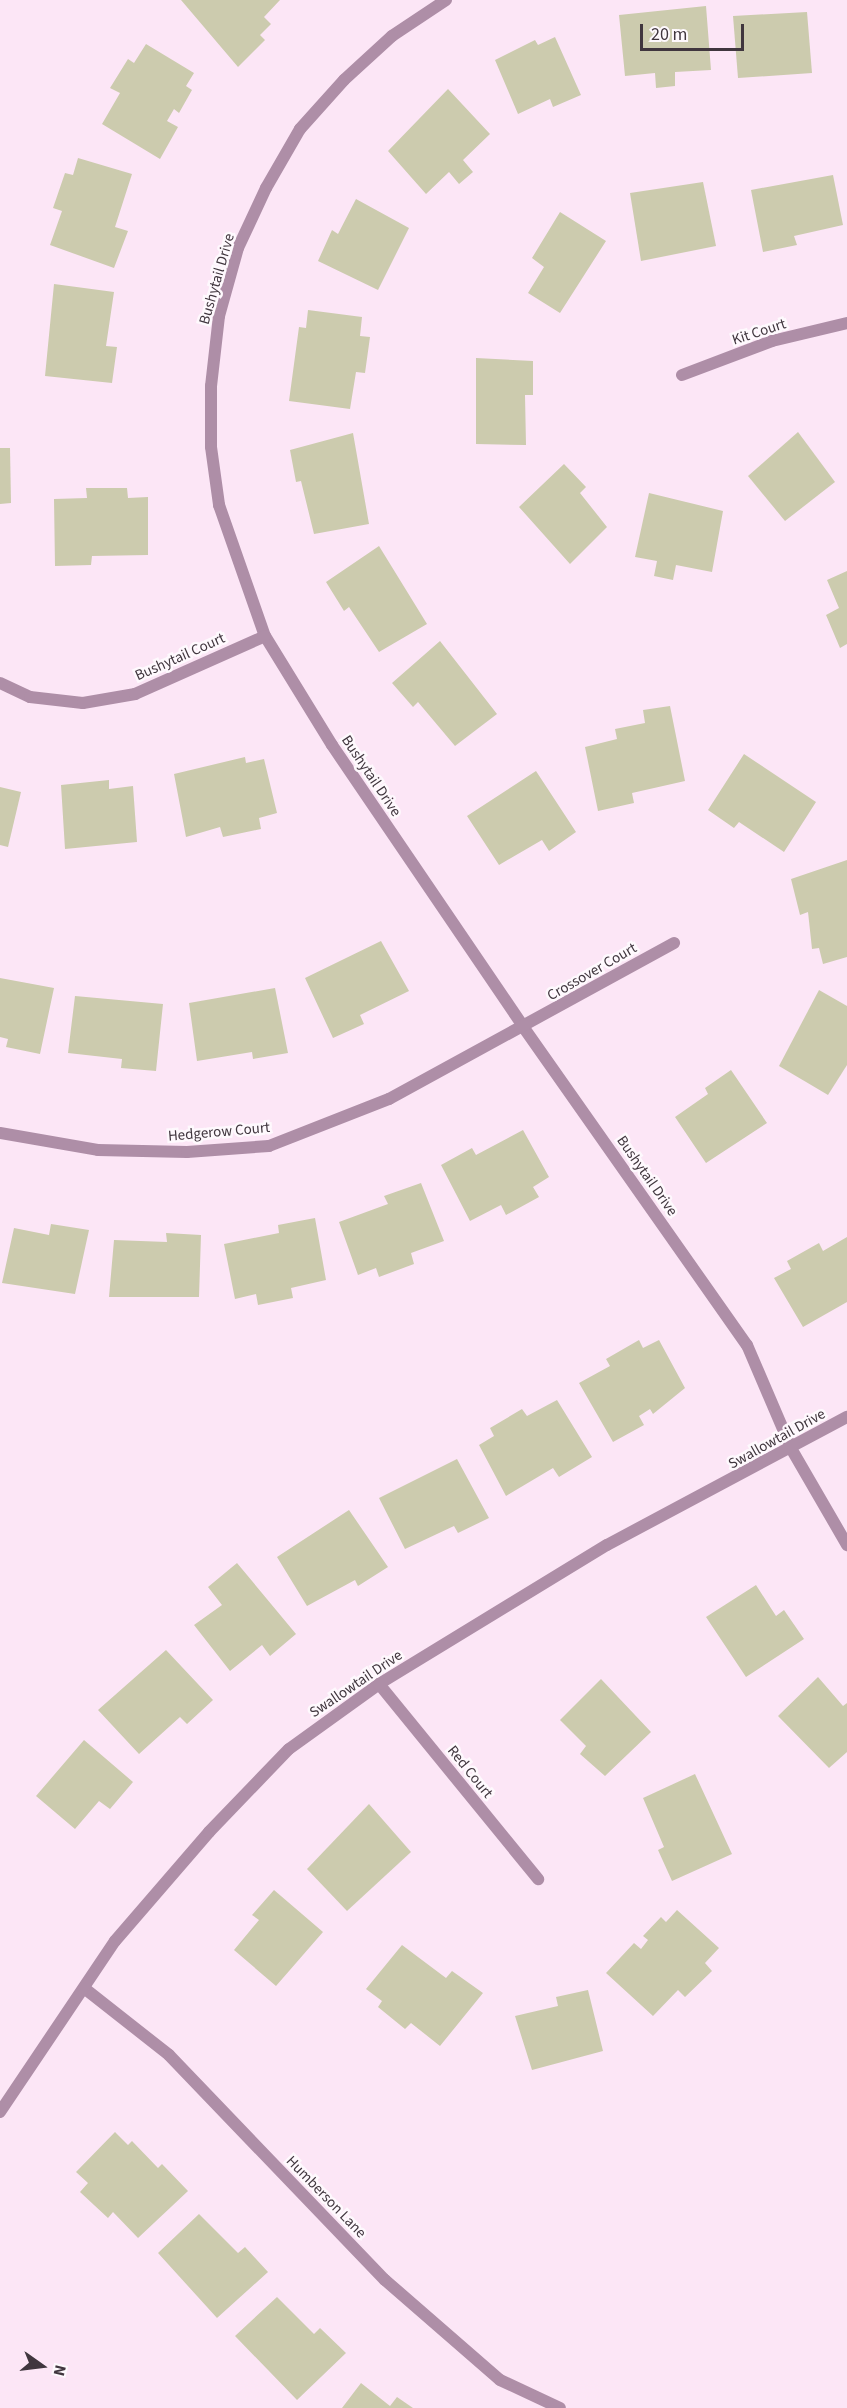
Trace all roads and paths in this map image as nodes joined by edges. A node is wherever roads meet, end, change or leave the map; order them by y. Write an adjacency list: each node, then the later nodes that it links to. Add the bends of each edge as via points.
1 (446, 0): 4 (street, Bushytail Drive, via 392,36 344,80 300,129 266,188 235,260 219,316 211,386 211,447 219,505)
2 (847, 323): 3 (street, Kit Court, via 772,341)
3 (682, 375)
4 (265, 636): 5 (street, Bushytail Court, via 135,694 83,703 30,697); 7 (street, Bushytail Drive, via 332,745)
5 (0, 683)
6 (674, 943): 7 (street, Crossover Court)
7 (524, 1028): 8 (street, Hedgerow Court, via 389,1099 269,1146 187,1152 98,1150); 10 (street, Bushytail Drive, via 747,1345)
8 (0, 1133)
9 (847, 1418): 10 (street, Swallowtail Drive)
10 (792, 1450): 11 (street, Bushytail Drive); 12 (street, Swallowtail Drive, via 607,1545)
11 (847, 1545)
12 (379, 1684): 13 (street, Red Court); 14 (street, Swallowtail Drive, via 281,1757 209,1832 123,1932)
13 (538, 1879)
14 (84, 1988): 15 (street, Swallowtail Drive); 16 (street, Humberson Lane, via 169,2055 385,2280 500,2380)
15 (0, 2112)
16 (560, 2408)

